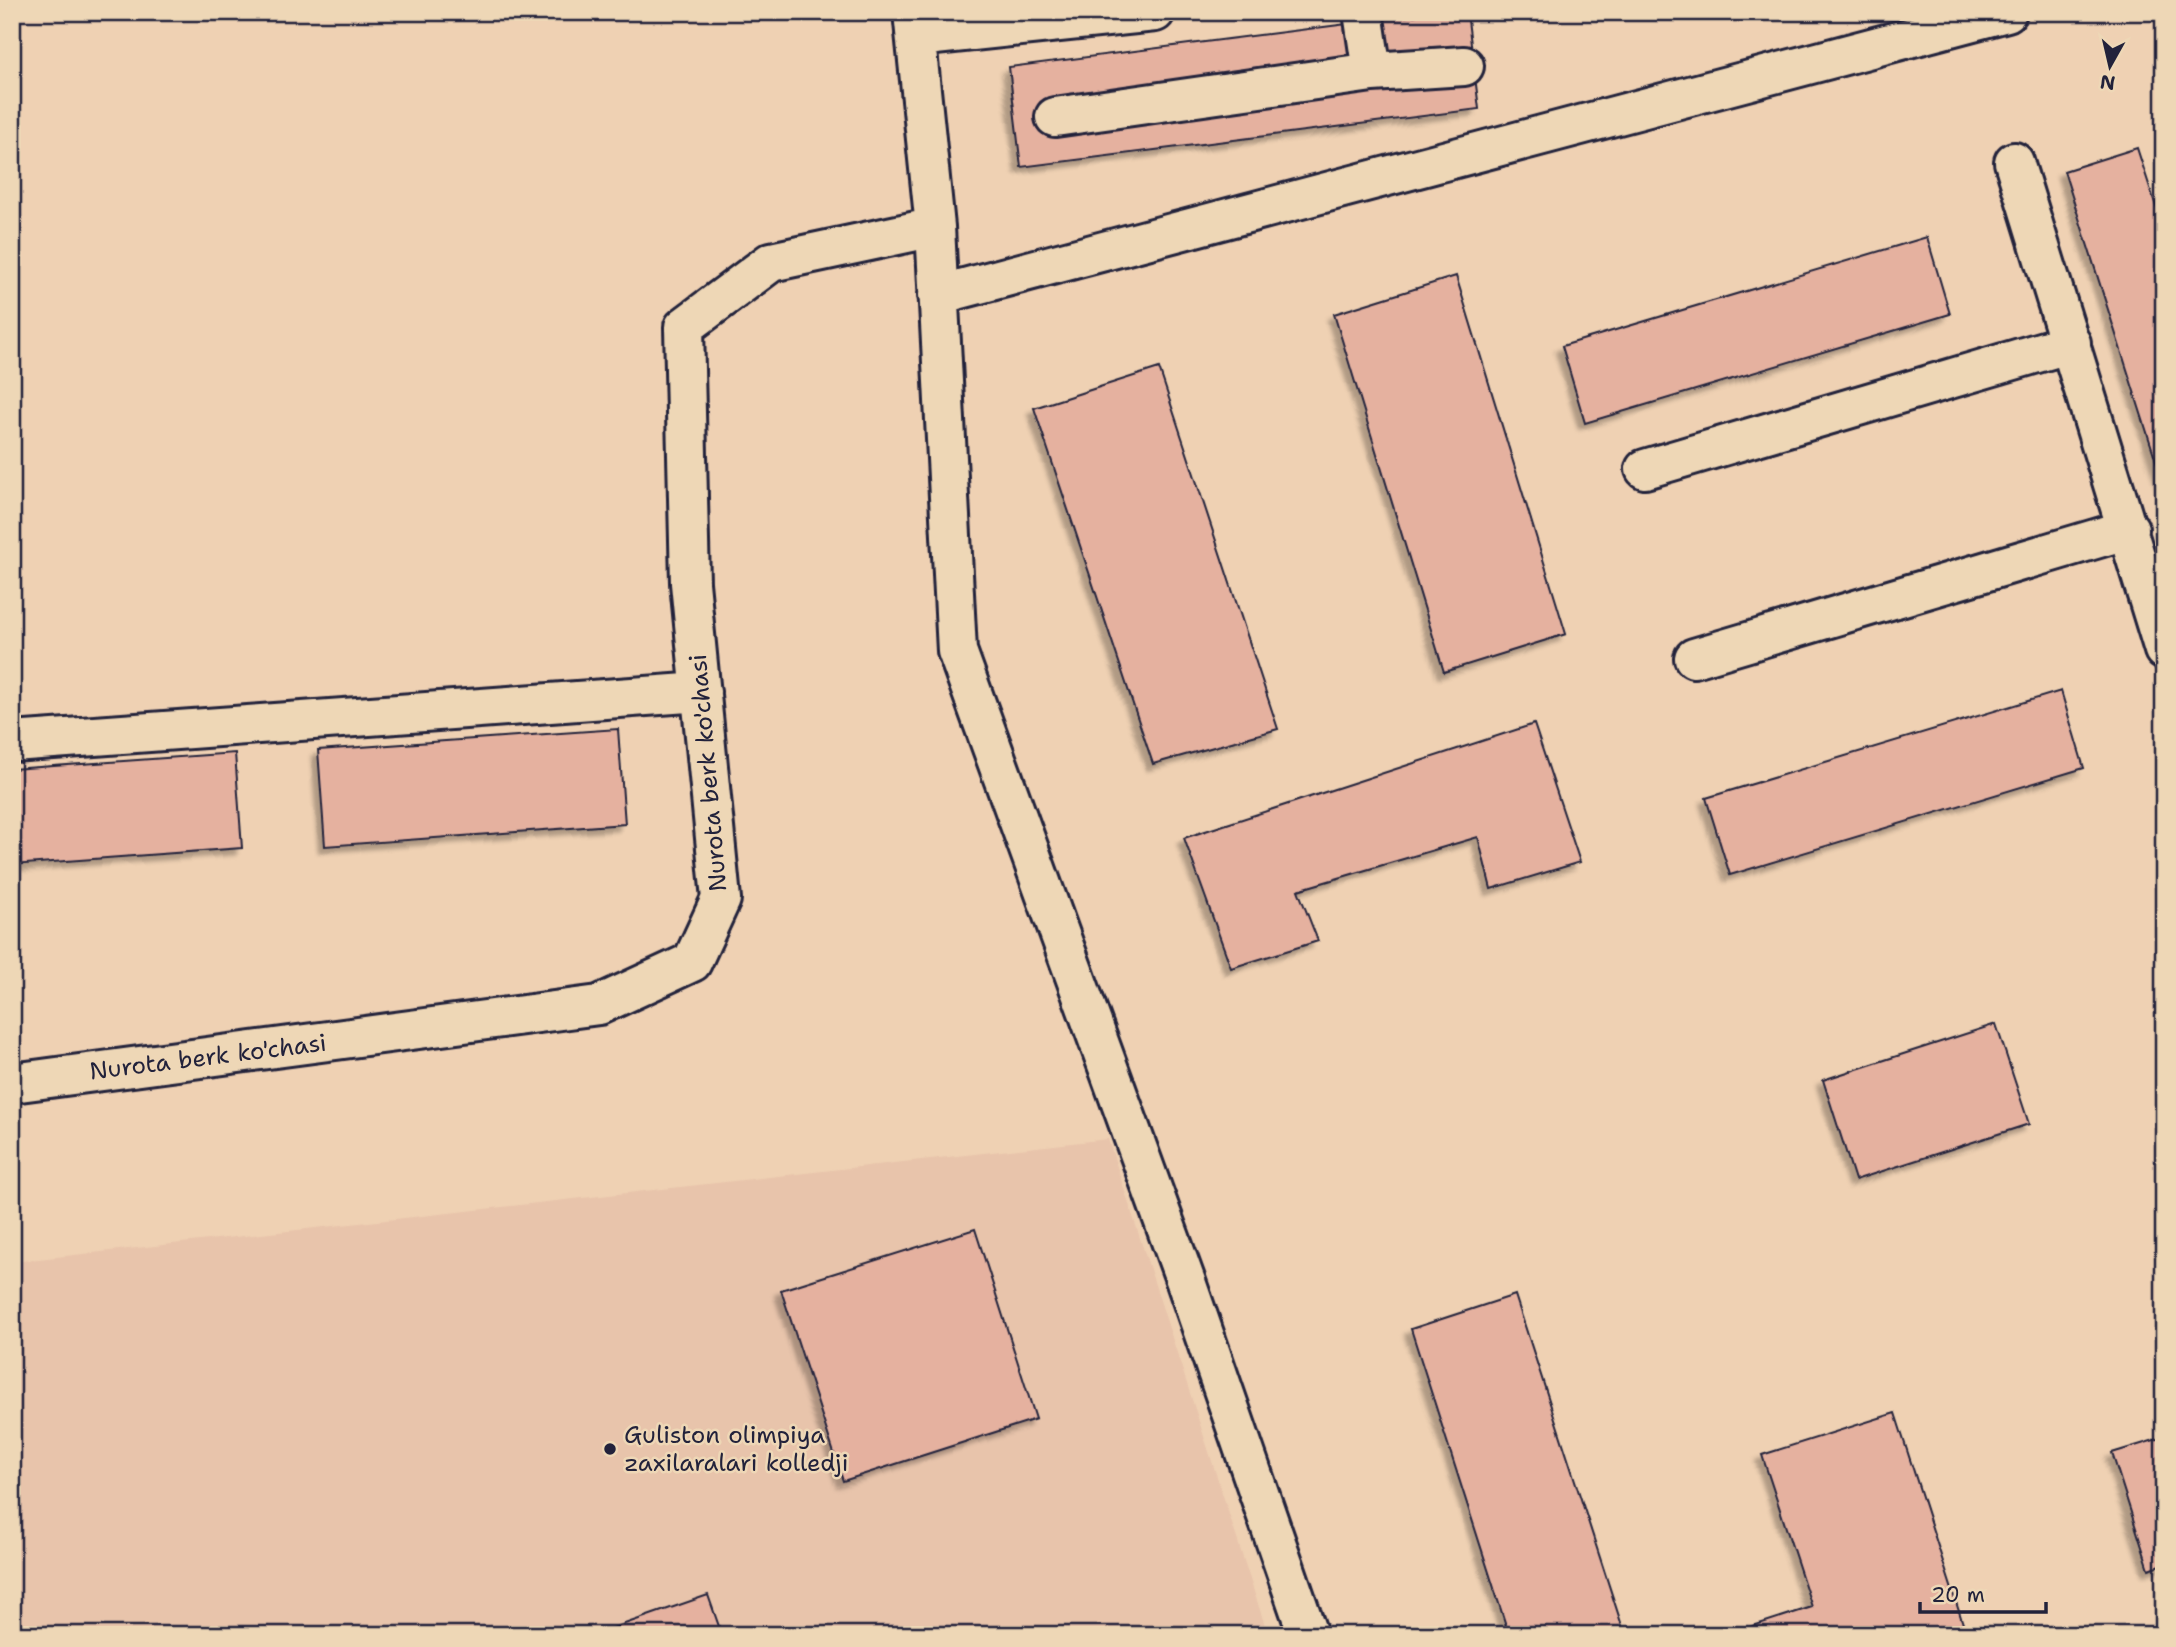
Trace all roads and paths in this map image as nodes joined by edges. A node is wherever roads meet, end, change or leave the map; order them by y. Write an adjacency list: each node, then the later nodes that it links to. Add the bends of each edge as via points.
1 (1363, 12): 6 (street)
2 (2007, 12): 10 (street)
3 (1141, 13): 4 (street)
4 (914, 24): 9 (street)
5 (1464, 66): 6 (street)
6 (1372, 72): 7 (street)
7 (1055, 117)
8 (2014, 162): 11 (street)
9 (935, 227): 10 (street); 17 (street, Nurota berk ko'chasi, via 771,262 684,327 690,583)
10 (938, 295): 20 (street, via 957,651 1186,1282)
11 (2071, 343): 12 (street); 13 (street)
12 (1645, 469)
13 (2129, 529): 14 (street); 16 (street)
14 (2154, 584): 15 (street)
15 (2164, 650)
16 (1694, 658)
17 (701, 692): 18 (street); 19 (street, Nurota berk ko'chasi, via 721,899 692,962 599,1005)
18 (12, 742)
19 (12, 1083)
20 (1308, 1635)

